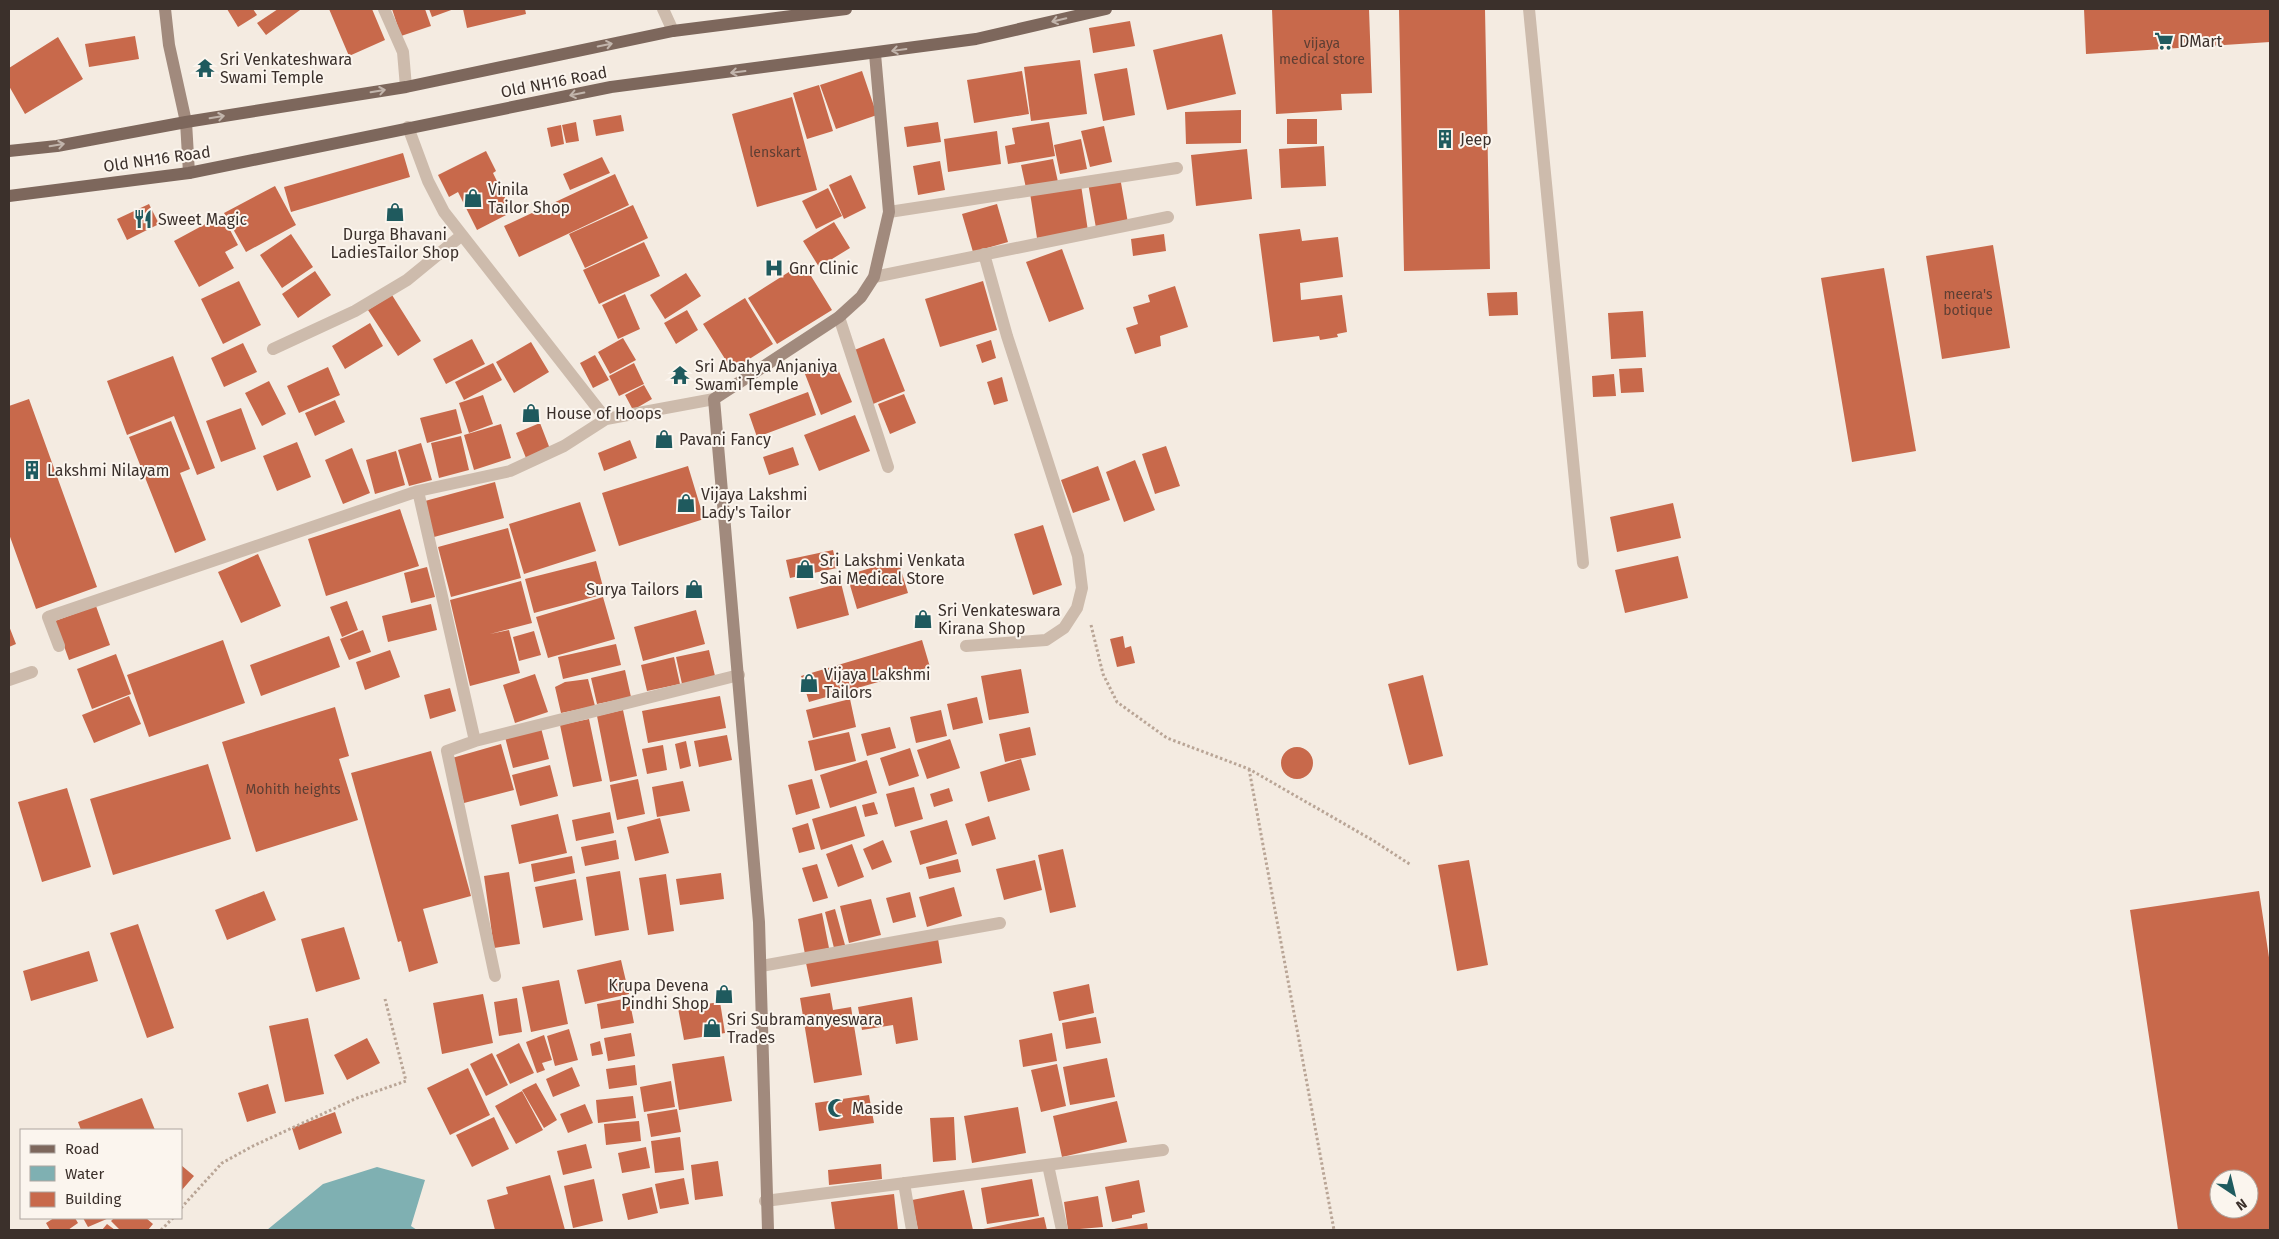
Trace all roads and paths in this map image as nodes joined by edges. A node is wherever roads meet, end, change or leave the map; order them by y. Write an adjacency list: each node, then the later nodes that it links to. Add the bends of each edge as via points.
1 (165, 9): 11 (street)
2 (384, 9): 10 (street, via 403,52)
3 (664, 9): 8 (street)
4 (841, 9): 5 (main road, Old NH16 Road); 8 (main road, Old NH16 Road)
5 (846, 9)
6 (1106, 9): 9 (main road, Old NH16 Road, one-way to 9, via 976,39)
7 (1529, 9): 28 (street)
8 (673, 31): 10 (main road, Old NH16 Road, one-way to 8)
9 (875, 54): 12 (main road, Old NH16 Road, one-way to 12, via 611,87); 17 (street)
10 (406, 87): 11 (main road, Old NH16 Road, one-way to 10)
11 (186, 122): 13 (main road, Old NH16 Road, one-way to 11, via 57,146); 15 (street)
12 (408, 127): 15 (main road, Old NH16 Road); 19 (street, via 428,181 444,212)
13 (9, 151)
14 (1176, 168): 17 (street)
15 (189, 173): 16 (main road, Old NH16 Road)
16 (9, 196)
17 (889, 212): 21 (street)
18 (1168, 217): 20 (street)
19 (462, 235): 23 (street, via 407,280 363,307); 25 (street)
20 (984, 254): 21 (street); 29 (street, via 1078,556)
21 (874, 277): 22 (street, via 861,297)
22 (839, 317): 24 (street); 26 (street)
23 (273, 349)
24 (714, 399): 25 (street); 33 (street)
25 (606, 419): 27 (street, via 564,446 510,471)
26 (888, 467)
27 (418, 491): 30 (street, via 48,617); 35 (street)
28 (1583, 563)
29 (1082, 588): 31 (street, via 1077,608 1064,628 1046,640); 36 (path, via 1103,674 1116,702 1167,738)
30 (59, 646)
31 (966, 646)
32 (32, 672): 34 (street)
33 (739, 675): 35 (street); 39 (street)
34 (9, 680)
35 (475, 741): 40 (street, via 447,751)
36 (1250, 769): 37 (path, via 1374,841); 52 (path)
37 (1410, 866)
38 (1000, 923): 39 (street)
39 (760, 966): 45 (street)
40 (496, 976)
41 (386, 999): 46 (path, via 406,1081 357,1098 222,1163)
42 (1162, 1150): 43 (street)
43 (1048, 1165): 44 (street); 51 (street)
44 (904, 1183): 45 (street); 50 (street)
45 (766, 1201): 49 (street)
46 (182, 1207)
47 (172, 1219): 48 (path)
48 (161, 1230)
49 (768, 1230)
50 (912, 1230)
51 (1062, 1230)
52 (1334, 1230)

